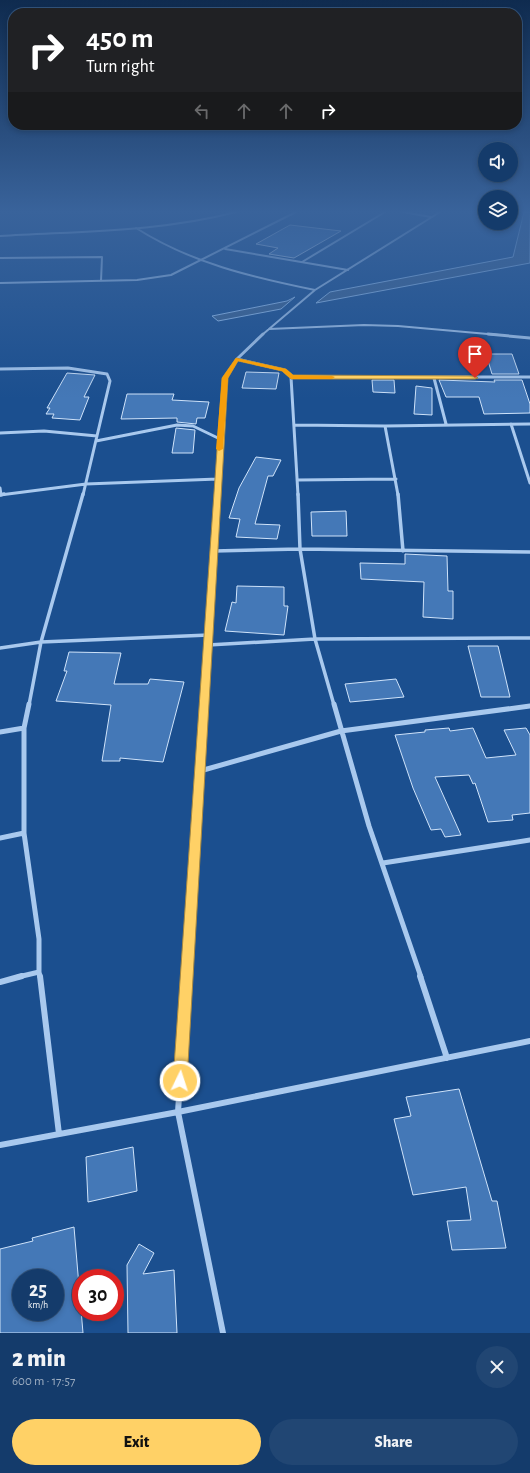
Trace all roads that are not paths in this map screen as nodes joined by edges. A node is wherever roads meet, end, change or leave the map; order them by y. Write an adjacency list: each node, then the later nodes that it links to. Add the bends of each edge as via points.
1 (101, 274): 5 (street)
2 (173, 274): 5 (street)
3 (247, 274): 7 (street)
4 (341, 274): 7 (street)
5 (101, 281): 6 (street)
6 (0, 283)
7 (315, 290): 8 (street)
8 (269, 329): 9 (street, via 384,326); 10 (street)
9 (530, 338)
10 (236, 359): 12 (street, via 284,370); 22 (street, via 225,378)
11 (0, 369): 21 (street, via 58,369 107,374 110,381)
12 (291, 377): 14 (street); 18 (street)
13 (530, 377): 14 (street)
14 (434, 378): 15 (street)
15 (446, 424): 16 (street); 19 (street)
16 (510, 424): 17 (street); 26 (street)
17 (530, 424)
18 (296, 425): 19 (street); 25 (street)
19 (385, 426): 24 (street)
20 (0, 433): 21 (street, via 44,431)
21 (97, 439): 22 (street, via 177,425 193,426); 27 (street)
22 (220, 439): 23 (street)
23 (218, 478): 27 (street); 31 (street)
24 (396, 479): 25 (street); 32 (street)
25 (297, 480): 30 (street)
26 (530, 481)
27 (86, 484): 29 (street); 37 (street)
28 (0, 488): 29 (street)
29 (1, 495)
30 (300, 549): 31 (street); 32 (street); 36 (street)
31 (214, 551): 34 (street)
32 (403, 551): 33 (street)
33 (530, 552)
34 (208, 635): 37 (street); 38 (street)
35 (530, 638): 36 (street)
36 (315, 639): 38 (street); 42 (street)
37 (42, 642): 39 (street); 41 (street)
38 (208, 645): 44 (street)
39 (0, 648)
40 (530, 706): 42 (street)
41 (24, 728): 43 (street); 45 (street)
42 (341, 731): 44 (street); 48 (street, via 369,826)
43 (0, 732)
44 (200, 771): 53 (street)
45 (24, 833): 46 (street); 49 (street, via 39,939)
46 (0, 838)
47 (530, 840): 48 (street)
48 (383, 863): 52 (street)
49 (39, 972): 50 (street); 54 (street)
50 (0, 982)
51 (530, 1041): 52 (street)
52 (447, 1058): 53 (street)
53 (178, 1112): 54 (street); 56 (street)
54 (59, 1134): 55 (street)
55 (0, 1145)
56 (223, 1333)

